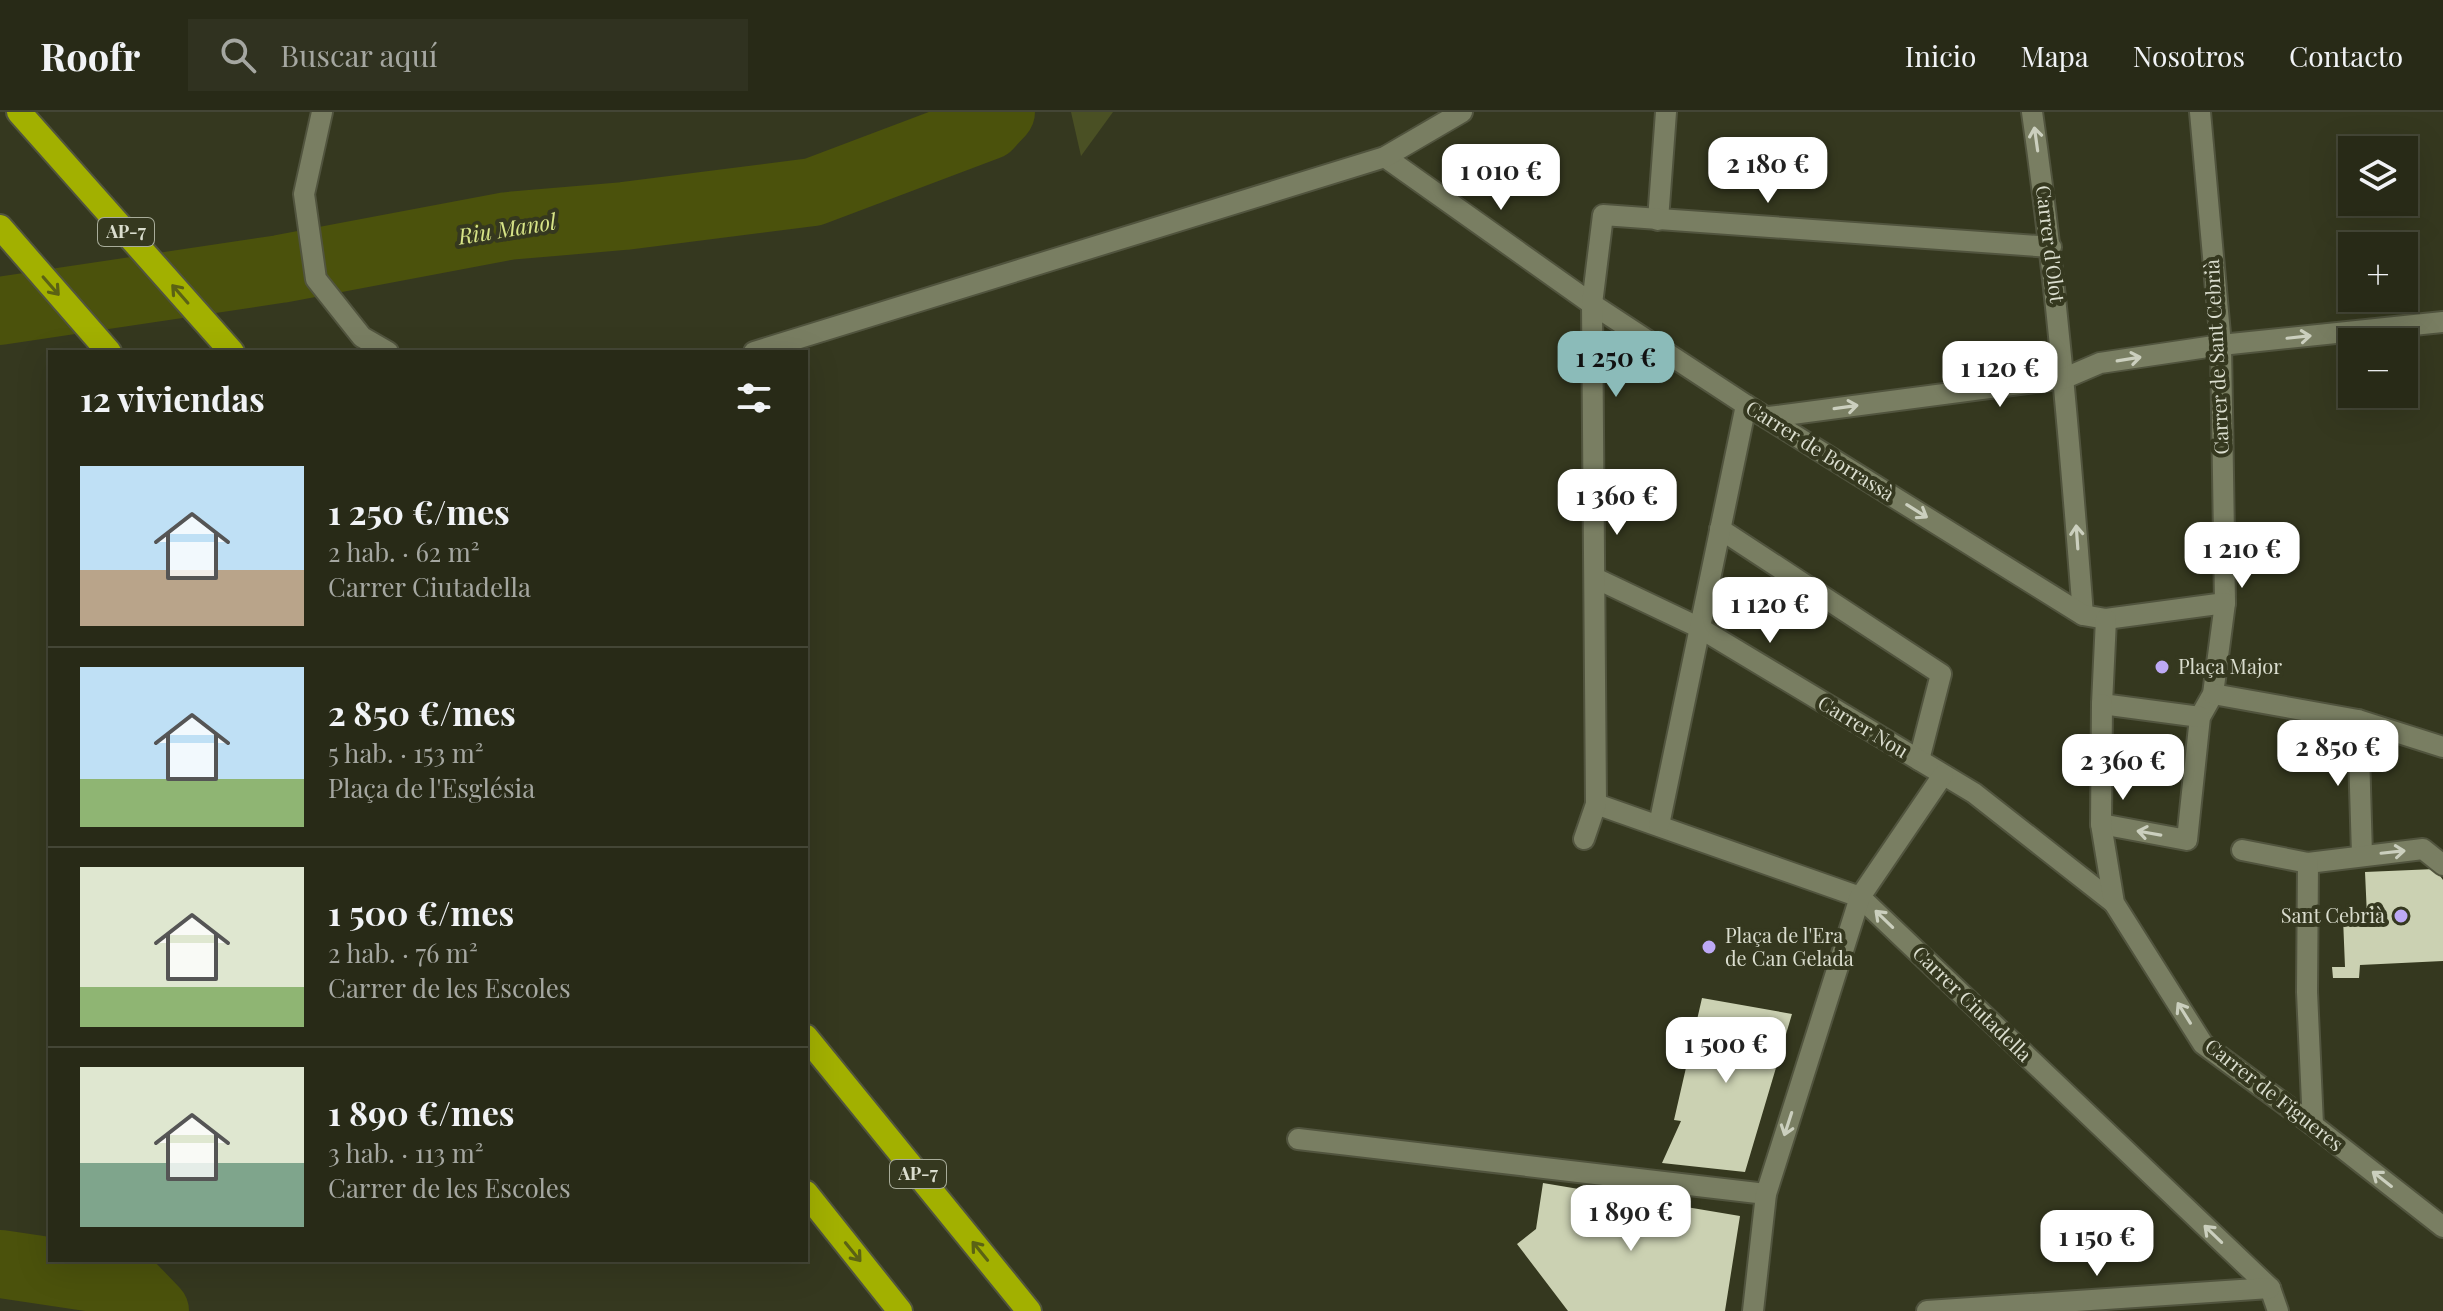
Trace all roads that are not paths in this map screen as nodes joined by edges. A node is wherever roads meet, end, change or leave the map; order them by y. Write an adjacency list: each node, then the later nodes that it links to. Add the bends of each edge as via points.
1 (19, 112): 15 (highway, AP-7, one-way to 1)
2 (322, 112): 16 (street, via 304,194 316,279 362,337)
3 (1462, 112): 7 (street)
4 (1666, 112): 8 (street)
5 (2032, 112): 10 (street, Carrer d'Olot, one-way to 5)
6 (2200, 112): 13 (street, Carrer de Sant Cebrià)
7 (1385, 157): 11 (street, Carrer de Borrassà); 17 (street)
8 (1658, 220): 10 (street); 11 (street, via 1603,215)
9 (0, 227): 14 (highway, one-way to 14)
10 (2051, 247): 18 (street, Carrer d'Olot)
11 (1592, 304): 19 (street, Carrer de Borrassà); 22 (street)
12 (2443, 322): 13 (street, one-way to 12)
13 (2221, 345): 18 (street, one-way to 13, via 2100,363); 23 (street, Carrer de Sant Cebrià)
14 (107, 350)
15 (230, 350)
16 (385, 350)
17 (760, 350)
18 (2065, 378): 20 (street, one-way to 18); 24 (street, Carrer d'Olot, one-way to 18)
19 (1746, 405): 20 (street, Carrer de Borrassà); 21 (street)
20 (1769, 417): 24 (street, Carrer de Borrassà, one-way to 24)
21 (1720, 529): 26 (street); 32 (street, via 1941,674)
22 (1595, 578): 26 (street, Carrer Nou); 34 (street)
23 (2225, 603): 25 (street); 27 (street)
24 (2083, 615): 25 (street, Carrer de Borrassà)
25 (2106, 619): 28 (street)
26 (1698, 627): 32 (street, Carrer Nou); 36 (street)
27 (2213, 694): 29 (street); 30 (street)
28 (2102, 704): 29 (street); 35 (street, Carrer de Figueres)
29 (2200, 717): 35 (street, one-way to 35, via 2187,840)
30 (2358, 720): 31 (street); 39 (street)
31 (2443, 747)
32 (1919, 760): 33 (street, Carrer Nou)
33 (1943, 775): 42 (street); 43 (street, Carrer Nou, via 1974,793)
34 (1596, 804): 36 (street, Carrer Ciutadella); 37 (street)
35 (2101, 824): 43 (street, Carrer de Figueres)
36 (1659, 825): 42 (street, Carrer Ciutadella)
37 (1584, 839)
38 (2242, 850): 40 (street)
39 (2362, 855): 40 (street); 41 (street, one-way to 41, via 2423,849)
40 (2308, 863): 45 (street)
41 (2443, 865)
42 (1860, 897): 47 (street, one-way to 47); 50 (street, Carrer Ciutadella, one-way to 42)
43 (2114, 903): 45 (street, Carrer de Figueres, one-way to 43, via 2203,1044)
44 (808, 1039): 52 (highway, AP-7, one-way to 44)
45 (2313, 1125): 49 (street, Carrer de Figueres, one-way to 45)
46 (1298, 1139): 47 (street)
47 (1766, 1194): 53 (street)
48 (808, 1196): 51 (highway, one-way to 51)
49 (2443, 1227)
50 (2270, 1288): 55 (street); 56 (street, Carrer Ciutadella)
51 (900, 1311)
52 (1029, 1311)
53 (1753, 1311)
54 (1927, 1311): 55 (street)
55 (1939, 1311)
56 (2278, 1311)

